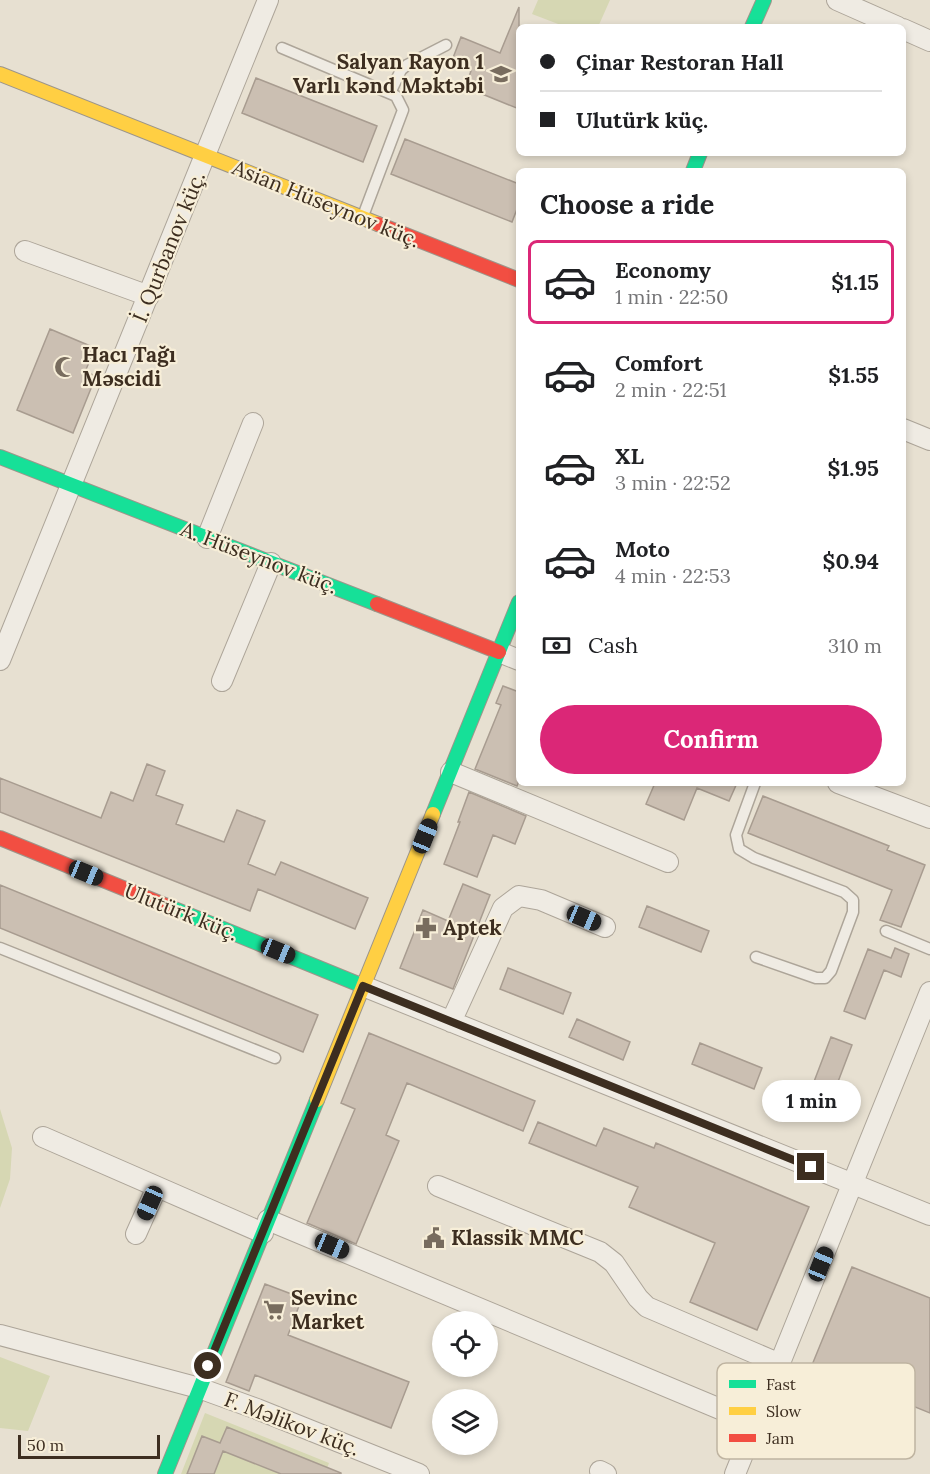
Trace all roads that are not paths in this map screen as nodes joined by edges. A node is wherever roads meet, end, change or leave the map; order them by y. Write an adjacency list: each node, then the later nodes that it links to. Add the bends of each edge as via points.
1 (268, 0): 12 (street, İ. Qurbanov küç.)
2 (764, 0): 4 (street)
3 (837, 0): 5 (street)
4 (753, 24)
5 (891, 24)
6 (906, 30): 7 (street)
7 (930, 41)
8 (446, 45): 11 (lane, via 401,70)
9 (282, 48): 11 (lane)
10 (0, 74): 12 (street, Asian Hüseynov küç.)
11 (390, 93): 13 (lane, via 403,110)
12 (205, 156): 13 (street, Asian Hüseynov küç.); 16 (street, İ. Qurbanov küç.)
13 (362, 219): 15 (street, Asian Hüseynov küç.)
14 (26, 251): 16 (street)
15 (516, 279)
16 (149, 296): 21 (street, İ. Qurbanov küç.)
17 (253, 423): 22 (street)
18 (906, 430): 19 (street)
19 (930, 440)
20 (0, 457): 21 (street, A. Hüseynov küç.)
21 (72, 485): 22 (street, A. Hüseynov küç.); 26 (street, İ. Qurbanov küç.)
22 (207, 538): 23 (street, A. Hüseynov küç.)
23 (271, 563): 25 (street, A. Hüseynov küç.); 28 (street)
24 (516, 610): 25 (street)
25 (499, 652): 27 (street, A. Hüseynov küç.); 29 (street)
26 (1, 656)
27 (516, 659)
28 (222, 681)
29 (451, 772): 34 (street); 40 (street)
30 (754, 786): 39 (lane, via 736,835 739,849 844,892 853,900 853,912 825,978)
31 (846, 786): 32 (street)
32 (930, 818)
33 (0, 838): 40 (street, Ulutürk küç.)
34 (668, 862)
35 (605, 927): 42 (street, via 541,900 519,896 503,908)
36 (886, 931): 38 (lane)
37 (0, 948): 43 (lane)
38 (930, 948)
39 (756, 957)
40 (363, 986): 42 (street, Ulutürk küç.); 49 (street)
41 (930, 992): 45 (street)
42 (451, 1022): 45 (street, Ulutürk küç.)
43 (275, 1058)
44 (43, 1137): 47 (street)
45 (853, 1184): 48 (street, Ulutürk küç.); 53 (street)
46 (438, 1186): 52 (street, via 600,1252 614,1263 647,1307)
47 (157, 1187): 49 (street); 50 (street)
48 (930, 1215)
49 (265, 1227): 54 (street); 55 (street)
50 (136, 1234)
51 (0, 1335): 54 (street, F. Məlikov küç.)
52 (778, 1363)
53 (780, 1363)
54 (199, 1388): 57 (street); 58 (street, F. Məlikov küç.)
55 (717, 1408)
56 (741, 1459): 59 (street)
57 (165, 1474)
58 (419, 1474)
59 (735, 1474)

